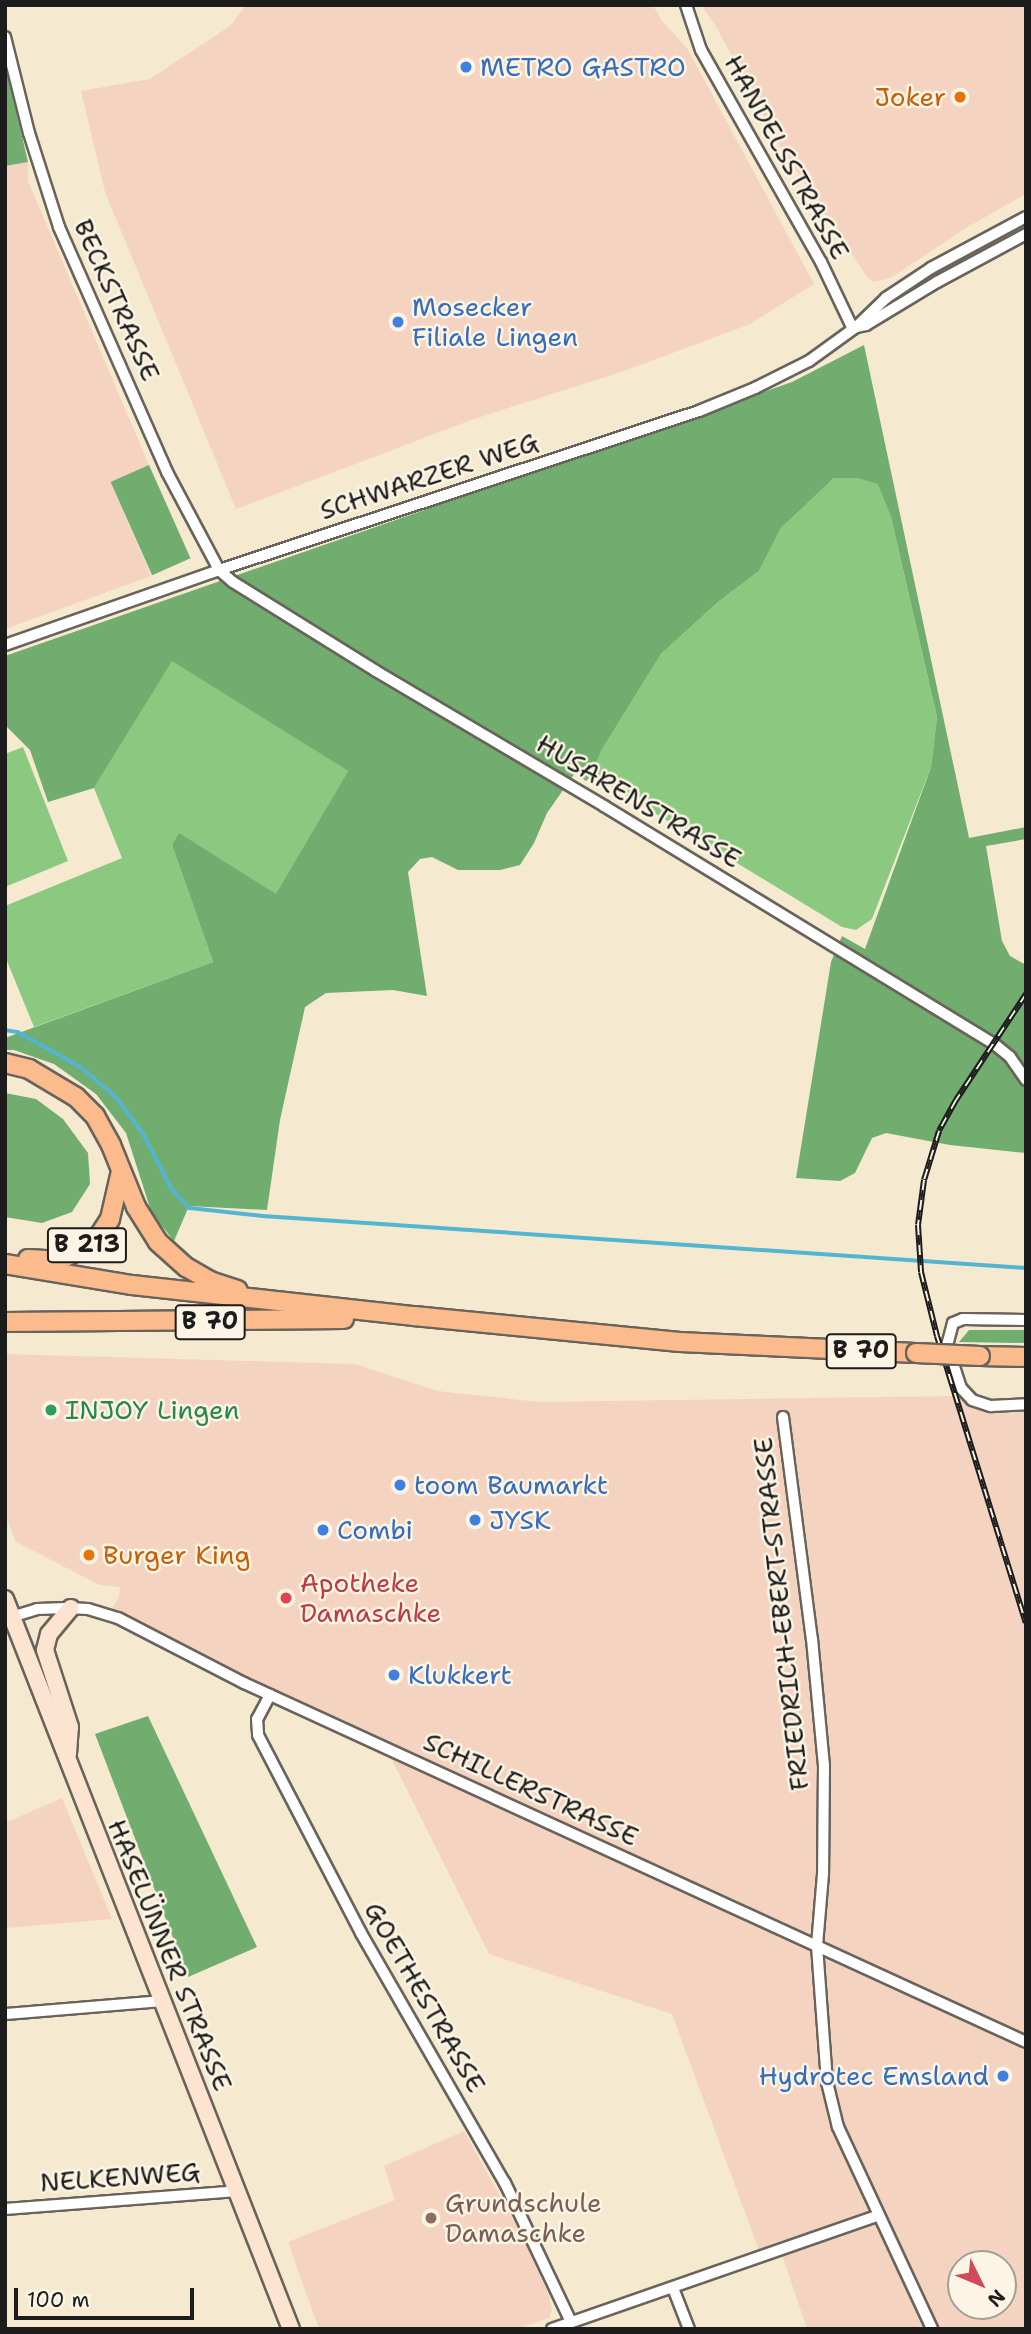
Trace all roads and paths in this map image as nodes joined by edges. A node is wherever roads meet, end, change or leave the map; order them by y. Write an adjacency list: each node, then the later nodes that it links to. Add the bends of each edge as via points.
1 (686, 5): 5 (street, HANDELSSTRASSE, via 701,50)
2 (5, 37): 6 (street, BECKSTRASSE, via 59,227 167,472)
3 (1026, 216): 5 (street, SCHWARZER WEG, via 931,268 886,298)
4 (1026, 234): 5 (street, SCHWARZER WEG)
5 (855, 328): 6 (street, SCHWARZER WEG, via 809,361 699,411)
6 (219, 570): 7 (street, SCHWARZER WEG); 9 (street, HUSARENSTRASSE, via 376,671 993,1044)
7 (5, 645)
8 (5, 1063): 10 (main road, via 29,1069 76,1097 95,1116)
9 (1026, 1080)
10 (121, 1171): 11 (main road, B 213, via 110,1219 92,1242 68,1256); 12 (main road, via 158,1242 174,1258 210,1280)
11 (5, 1262): 12 (main road, B 70, via 132,1285)
12 (267, 1301): 13 (main road, B 70)
13 (414, 1317): 15 (main road, B 70); 16 (main road, B 70, bridge, via 737,1345)
14 (1026, 1320): 17 (street, via 963,1319 953,1323 947,1345 961,1388 972,1399 991,1406)
15 (5, 1322)
16 (1026, 1357)
17 (1026, 1404)
18 (783, 1417): 24 (street, FRIEDRICH-EBERT-STRASSE, via 824,1765)
19 (5, 1599): 21 (street, HASELÜNNER STRASSE)
20 (71, 1608): 21 (street, SCHILLERSTRASSE, via 37,1609); 22 (street, SCHILLERSTRASSE, via 88,1609 133,1625); 23 (street, via 48,1634 44,1650 70,1727)
21 (9, 1618): 23 (street, HASELÜNNER STRASSE)
22 (270, 1695): 24 (street, SCHILLERSTRASSE); 32 (street, GOETHESTRASSE, via 257,1719 258,1735 361,1933 505,2183)
23 (67, 1760): 25 (street, HASELÜNNER STRASSE)
24 (817, 1946): 27 (street, SCHILLERSTRASSE); 30 (street, FRIEDRICH-EBERT-STRASSE, via 827,2082 838,2127)
25 (163, 2001): 26 (street); 28 (street, HASELÜNNER STRASSE)
26 (5, 2014)
27 (1026, 2042)
28 (237, 2192): 29 (street, NELKENWEG); 33 (street, HASELÜNNER STRASSE)
29 (5, 2209)
30 (879, 2215): 31 (street); 36 (street, FRIEDRICH-EBERT-STRASSE)
31 (673, 2288): 32 (street); 35 (street)
32 (571, 2322): 34 (street)
33 (291, 2329)
34 (552, 2329)
35 (689, 2329)
36 (932, 2329)

